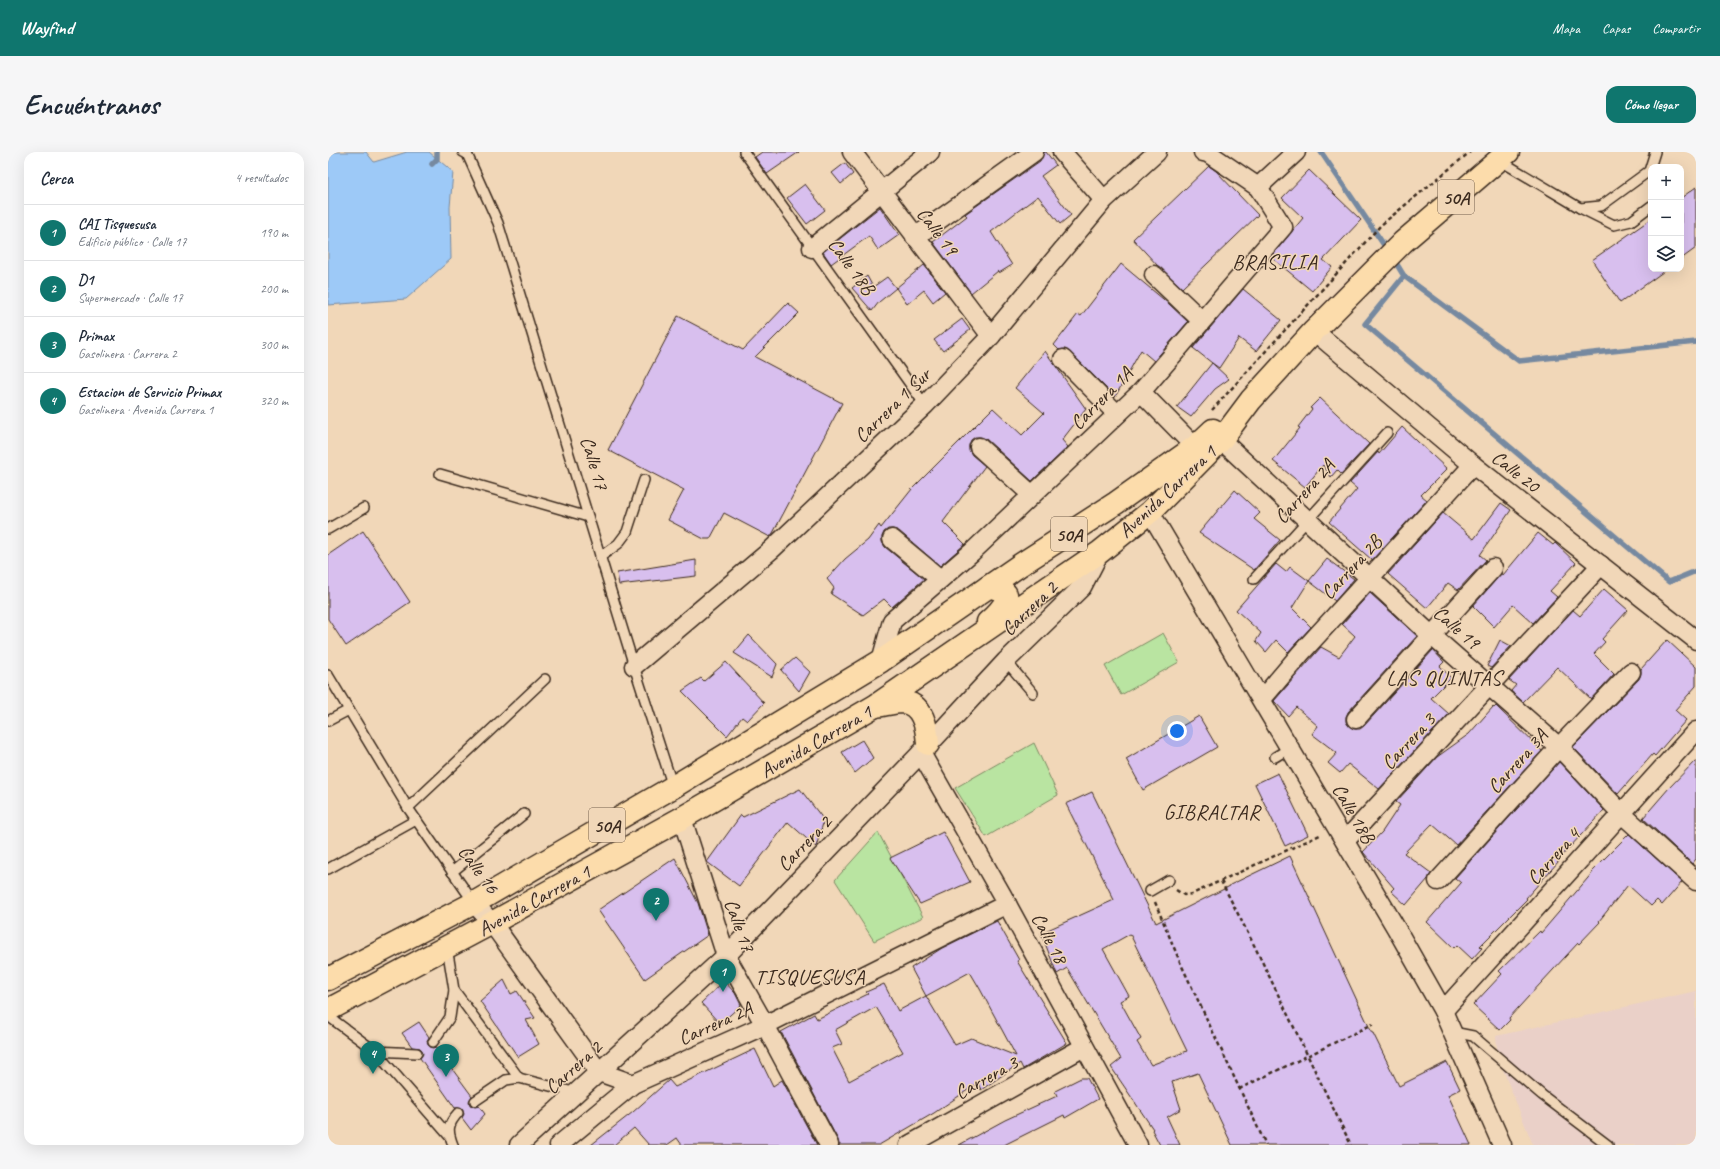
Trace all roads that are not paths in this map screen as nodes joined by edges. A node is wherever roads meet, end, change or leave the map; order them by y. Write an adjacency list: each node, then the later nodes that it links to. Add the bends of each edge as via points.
1 (744, 152): 20 (lane, Calle 18B)
2 (852, 152): 15 (street, Calle 19)
3 (930, 152): 15 (street)
4 (1034, 152): 19 (street)
5 (1062, 152): 16 (street)
6 (1157, 152): 16 (street, Carrera 1 Sur)
7 (1203, 152): 14 (street)
8 (1296, 152): 14 (street)
9 (1655, 152): 12 (lane)
10 (465, 153): 41 (lane, Calle 17, via 498,223)
11 (1504, 156): 17 (lane); 23 (main road, Avenida Carrera 1 / 50A, via 1403,242)
12 (1652, 164)
13 (1648, 173): 17 (lane, via 1601,206)
14 (1258, 187): 22 (street, Carrera 1A, via 1283,227)
15 (880, 191): 19 (street, Calle 19); 20 (street)
16 (1104, 200): 24 (street, Carrera 1 Sur)
17 (1580, 208): 18 (lane, via 1614,225 1631,221)
18 (1648, 208)
19 (915, 237): 24 (street, Calle 19)
20 (812, 248): 28 (lane, Calle 18B)
21 (1154, 275): 22 (street)
22 (1201, 320): 26 (street, Carrera 1A)
23 (1314, 331): 27 (main road, Avenida Carrera 1 / 50A); 34 (street, Calle 20)
24 (991, 336): 28 (street, Carrera 1 Sur)
25 (1063, 359): 29 (street)
26 (1141, 392): 29 (street, Carrera 1A); 33 (street)
27 (1251, 400): 31 (main road, Avenida Carrera 1 / 50A); 33 (main road, Avenida Carrera 1 / 50A, via 1212,430)
28 (925, 405): 58 (street, Carrera 1 Sur, via 770,550)
29 (1117, 414): 37 (street, Carrera 1A)
30 (1387, 433): 42 (lane, Carrera 2A)
31 (1221, 440): 40 (main road, Avenida Carrera 1 / 50A); 42 (street, Calle 19)
32 (979, 447): 37 (street)
33 (1195, 447): 38 (main road, Avenida Carrera 1 / 50A)
34 (1473, 465): 47 (street, Calle 20); 49 (street, Carrera 2B)
35 (440, 474): 41 (lane)
36 (644, 480): 46 (lane, via 627,532 618,544)
37 (1032, 495): 50 (street, Carrera 1A)
38 (1116, 503): 45 (main road); 52 (main road, Avenida Carrera 1 / 50A)
39 (364, 508): 43 (lane)
40 (1150, 512): 45 (main road, Avenida Carrera 1 / 50A); 64 (street, Calle 18B)
41 (588, 517): 46 (lane, Calle 17)
42 (1307, 519): 49 (street, Calle 19); 51 (lane, Carrera 2A)
43 (328, 529)
44 (892, 539): 50 (street)
45 (1100, 552): 55 (main road, Avenida Carrera 1 / 50A); 56 (street, Carrera 2, via 1082,587)
46 (600, 557): 58 (lane, Calle 17)
47 (1601, 565): 54 (street, Calle 20); 62 (street, Carrera 3)
48 (1493, 568): 53 (street)
49 (1371, 578): 53 (street, Calle 19); 64 (street, Carrera 2B)
50 (940, 579): 57 (street, Carrera 1A, via 892,621)
51 (1254, 579)
52 (988, 587): 55 (main road, via 1002,590 1006,602 1000,612); 57 (main road, Avenida Carrera 1 / 50A)
53 (1431, 635): 62 (street, Calle 19); 67 (street)
54 (1696, 640)
55 (950, 653): 65 (main road, Avenida Carrera 1 / 50A)
56 (1006, 661): 63 (lane); 72 (street, Carrera 2)
57 (881, 662): 74 (main road, Avenida Carrera 1 / 50A)
58 (634, 666): 74 (lane, Calle 17)
59 (1631, 672): 70 (street, Carrera 3A)
60 (328, 675): 66 (lane, Calle 16)
61 (545, 679): 75 (lane)
62 (1490, 685): 70 (street, Calle 19); 80 (street, Carrera 3)
63 (1033, 693)
64 (1262, 699): 71 (street, Calle 18B)
65 (875, 706): 72 (main road, via 903,702 913,706 925,721 928,730); 78 (main road, Avenida Carrera 1 / 50A)
66 (349, 710): 68 (lane); 75 (lane, Calle 16)
67 (1356, 719)
68 (328, 722)
69 (1696, 731): 77 (street, Carrera 4)
70 (1559, 747): 77 (street, Calle 19); 84 (street, Carrera 3A)
71 (1290, 748): 73 (lane); 80 (street, Calle 18B)
72 (925, 749): 88 (street, Calle 18); 91 (street, Carrera 2)
73 (1275, 757)
74 (673, 787): 87 (main road, Avenida Carrera 1 / 50A)
75 (408, 808): 79 (lane, Calle 16)
76 (524, 814): 82 (lane)
77 (1622, 814): 85 (street, Calle 19); 95 (street, Carrera 4)
78 (682, 818): 89 (main road, Avenida Carrera 1 / 50A); 91 (street, Calle 17)
79 (416, 820): 81 (lane); 82 (lane, Calle 16)
80 (1345, 841): 95 (street, Calle 18B)
81 (328, 869)
82 (452, 872): 87 (lane, Calle 16)
83 (1169, 880): 86 (lane)
84 (1438, 881)
85 (1696, 882)
86 (1150, 891)
87 (474, 903): 89 (street, Calle 16); 92 (main road, Avenida Carrera 1 / 50A)
88 (1007, 904): 97 (street, Carrera 2A); 100 (street, Calle 18)
89 (492, 923): 90 (main road, Avenida Carrera 1 / 50A); 103 (street, Calle 16)
90 (447, 947): 93 (lane); 94 (main road, Avenida Carrera 1 / 50A)
91 (726, 956): 97 (street, Calle 17); 103 (street, Carrera 2)
92 (328, 979)
93 (454, 990): 99 (lane, via 450,1018); 104 (lane)
94 (328, 1010)
95 (1444, 1011): 98 (street, Calle 18B)
96 (328, 1016): 101 (lane)
97 (765, 1025): 105 (street, Carrera 2A); 112 (street, Calle 17)
98 (1453, 1032): 115 (street, Calle 18B); 116 (lane, via 1473,1036 1542,1095)
99 (433, 1042)
100 (1084, 1047): 113 (street, Carrera 3); 114 (street, Calle 18)
101 (375, 1051): 102 (lane); 109 (lane)
102 (417, 1053)
103 (599, 1072): 105 (street); 106 (street, Carrera 2)
104 (519, 1078): 106 (lane); 107 (lane, via 506,1080)
105 (633, 1084): 111 (street)
106 (577, 1093): 110 (street, Carrera 2)
107 (475, 1101)
108 (458, 1112): 109 (lane, via 450,1122)
109 (451, 1141)
110 (519, 1145)
111 (559, 1145)
112 (829, 1145)
113 (910, 1145)
114 (1138, 1145)
115 (1502, 1145)
116 (1608, 1145)

